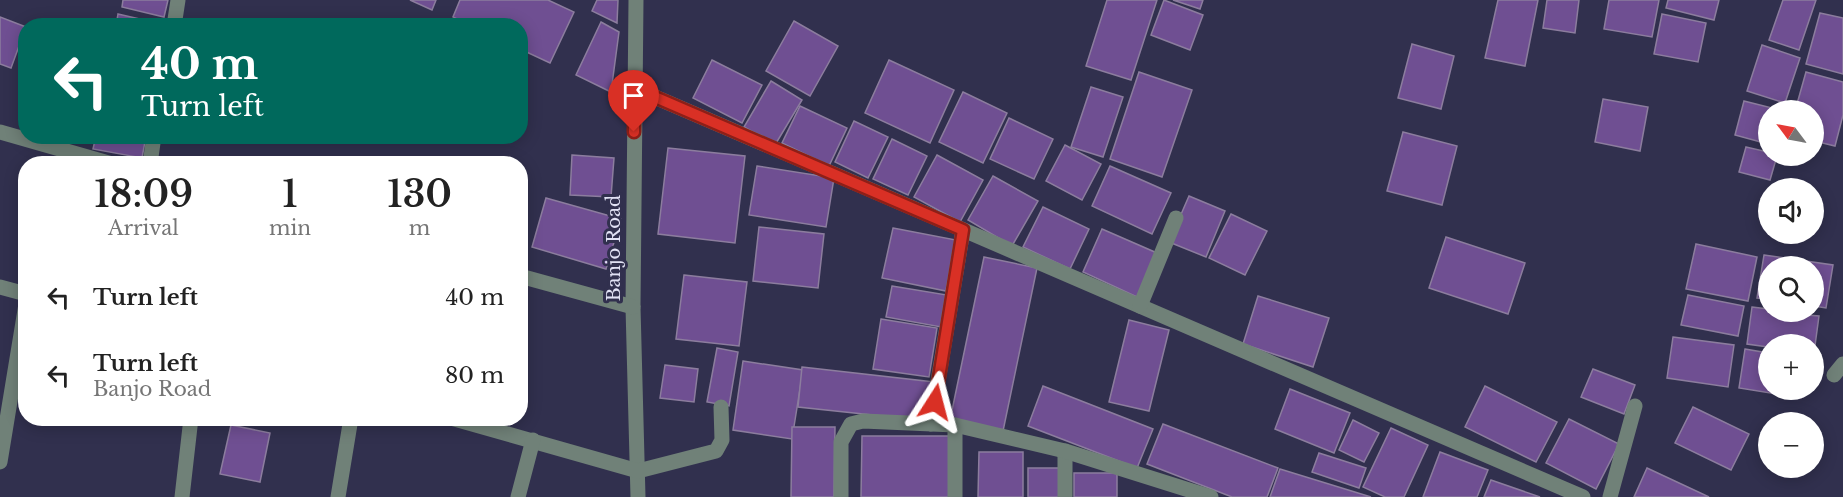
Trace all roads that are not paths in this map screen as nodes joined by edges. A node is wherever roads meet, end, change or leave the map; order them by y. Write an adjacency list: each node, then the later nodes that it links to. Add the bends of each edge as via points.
1 (178, 0): 3 (street)
2 (636, 0): 4 (street, Banjo Road)
3 (175, 18)
4 (634, 88): 10 (street); 15 (street, Banjo Road)
5 (0, 132): 6 (street)
6 (18, 137)
7 (42, 144): 8 (street)
8 (84, 156)
9 (1176, 218): 14 (street)
10 (963, 230): 14 (street); 19 (street)
11 (528, 278): 15 (street)
12 (0, 287): 13 (street)
13 (18, 292)
14 (1140, 306): 37 (street)
15 (633, 307): 27 (street, Banjo Road)
16 (18, 353): 26 (street)
17 (1635, 406): 38 (street)
18 (721, 407): 27 (street, via 722,440 716,451)
19 (931, 424): 20 (street); 33 (street, via 851,424 841,442)
20 (955, 425): 25 (street); 34 (street)
21 (190, 426): 29 (street)
22 (350, 426): 30 (street)
23 (481, 426): 24 (street)
24 (533, 440): 27 (street); 31 (street)
25 (1065, 451): 28 (street); 35 (street)
26 (0, 462)
27 (638, 471): 32 (street, Banjo Road)
28 (1170, 490): 36 (street)
29 (182, 497)
30 (338, 497)
31 (518, 497)
32 (639, 497)
33 (841, 497)
34 (955, 497)
35 (1065, 497)
36 (1211, 497)
37 (1583, 497)
38 (1610, 497)

